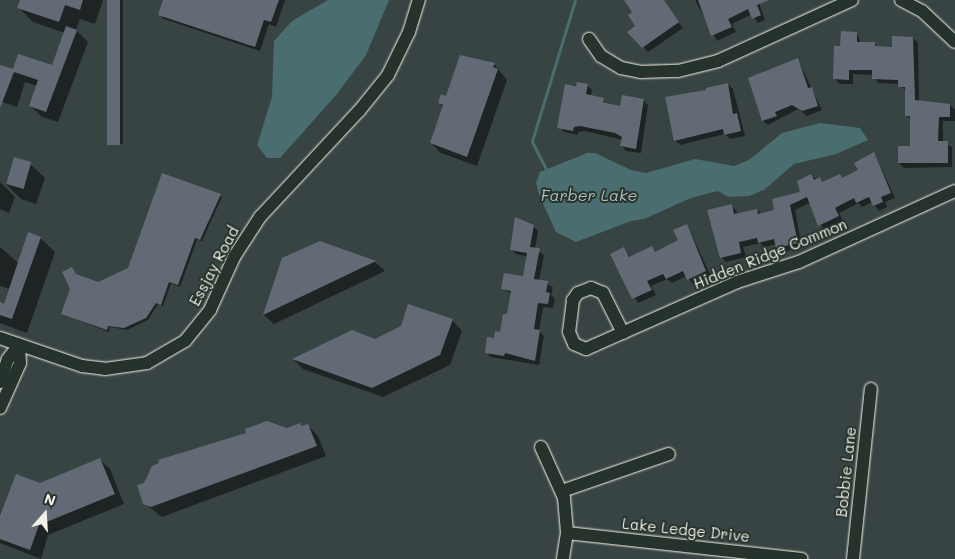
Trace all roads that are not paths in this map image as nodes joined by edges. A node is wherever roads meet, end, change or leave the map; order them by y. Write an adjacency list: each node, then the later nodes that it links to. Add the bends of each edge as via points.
1 (419, 0): 11 (street, Essjay Road, via 409,32 388,75 359,111 260,217 234,257 210,310 185,341 147,363 117,369 82,366)
2 (818, 0): 5 (street)
3 (852, 0): 5 (street)
4 (901, 0): 7 (street, via 922,11)
5 (822, 12): 6 (street, via 718,61 678,71 640,72 621,68 601,56)
6 (589, 39)
7 (955, 42)
8 (955, 191): 9 (street, Hidden Ridge Common, via 792,265 737,282)
9 (623, 333): 9 (street, Hidden Ridge Common, via 603,293 591,288 578,293 573,300 569,332 574,344 586,349)
10 (0, 338): 11 (street, Essjay Road)
11 (19, 344): 12 (street, via 8,359); 14 (street, via 20,363 12,388)
12 (0, 382)
13 (871, 389): 21 (street, Bobbie Lane)
14 (0, 404)
15 (541, 448): 17 (street)
16 (669, 454): 17 (street)
17 (562, 491): 18 (street)
18 (567, 533): 19 (street); 20 (street, Lake Ledge Drive)
19 (563, 559)
20 (802, 559)
21 (853, 559)

